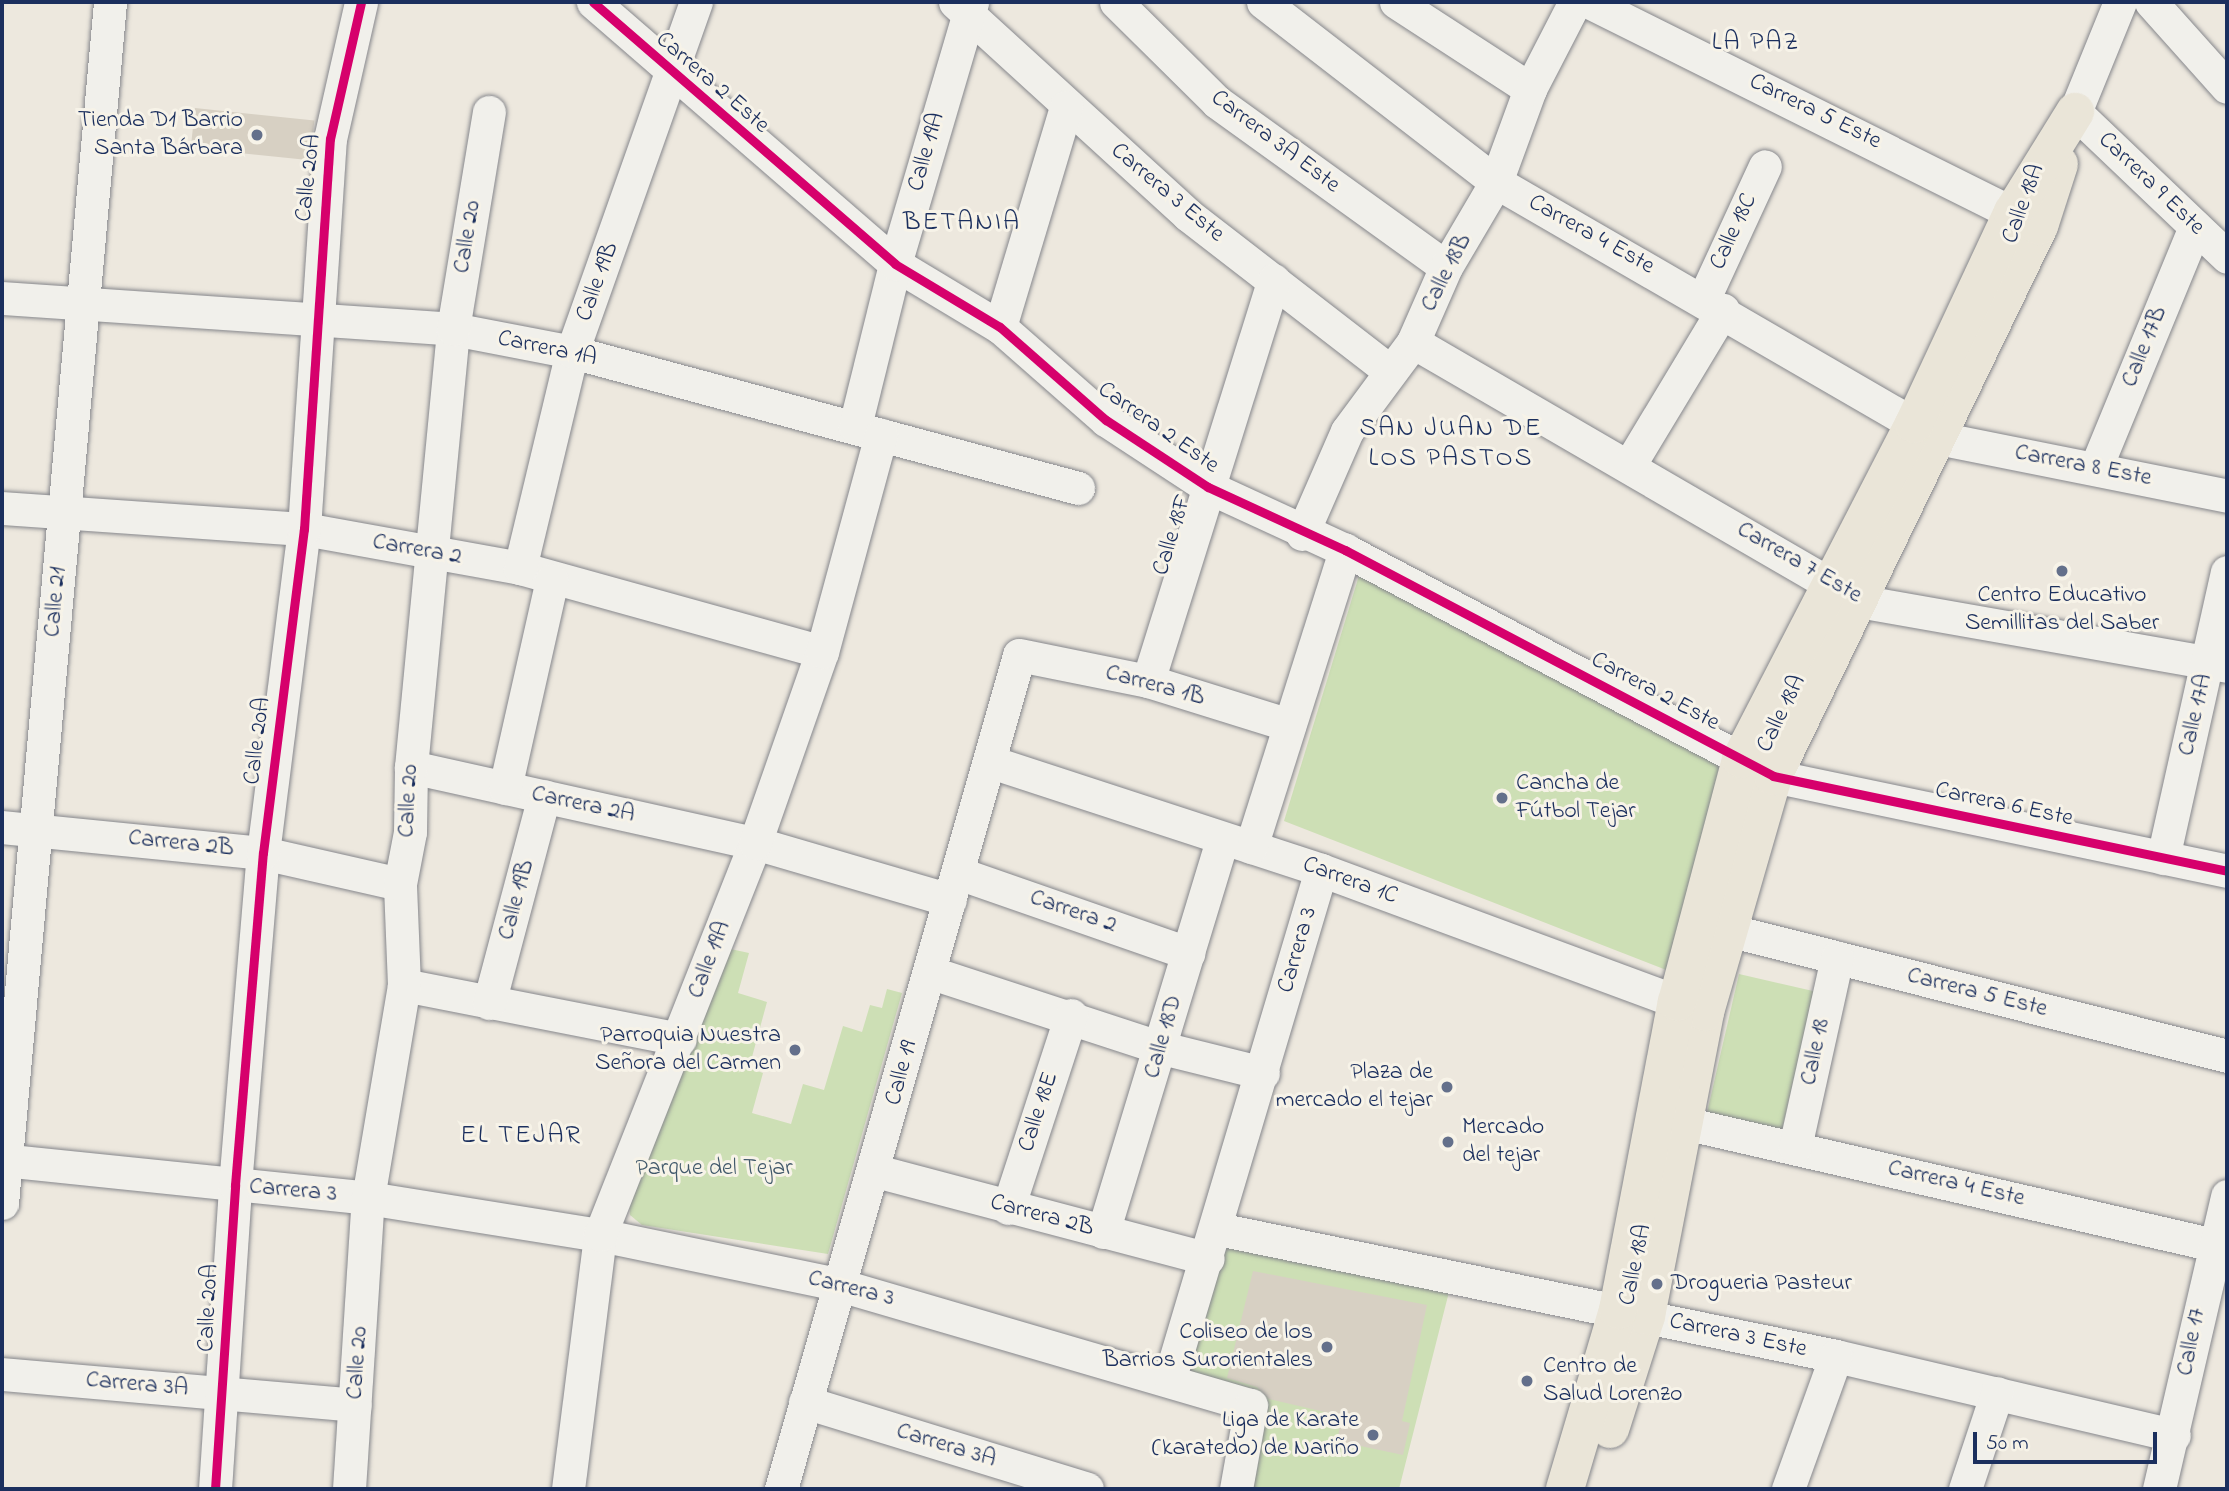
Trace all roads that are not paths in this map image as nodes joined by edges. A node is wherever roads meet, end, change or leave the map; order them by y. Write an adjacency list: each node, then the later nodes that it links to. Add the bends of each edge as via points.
1 (110, 2): 29 (street, Calle 21)
2 (361, 2): 30 (street, Calle 20A, via 330,139)
3 (593, 2): 13 (street, Carrera 2 Este)
4 (696, 2): 13 (street, Calle 19B)
5 (1116, 2): 25 (street, Carrera 3A Este, via 1217,102)
6 (1264, 2): 20 (street, Carrera 4 Este)
7 (1396, 2): 15 (street)
8 (1575, 2): 15 (street, Calle 18B)
9 (1589, 2): 21 (street, Carrera 5 Este)
10 (2120, 2): 17 (street, Calle 18A)
11 (2151, 2): 14 (street)
12 (965, 5): 16 (street, Carrera 3 Este); 24 (street, Calle 19A)
13 (673, 76): 24 (street, Carrera 2 Este); 34 (street, Calle 19B)
14 (2227, 86)
15 (1530, 89): 20 (street, Calle 18B)
16 (1066, 107): 26 (street, Carrera 3 Este, via 1188,215); 31 (street)
17 (2075, 112): 21 (main road, Calle 18A); 22 (street, Carrera 9 Este)
18 (489, 113): 32 (street, Calle 20)
19 (1765, 166): 28 (street, Calle 18C)
20 (1496, 182): 25 (street, Calle 18B); 28 (street, Carrera 4 Este)
21 (2026, 219): 37 (main road, Calle 18A)
22 (2194, 227): 23 (street, Carrera 9 Este); 39 (street, Calle 17B)
23 (2227, 257)
24 (895, 264): 31 (street, Carrera 2 Este); 36 (street, Calle 19A)
25 (1447, 267): 33 (street, Calle 18B)
26 (1274, 280): 35 (street, Carrera 3 Este); 40 (street, Calle 18F)
27 (2, 298): 29 (street, Carrera 1A)
28 (1713, 304): 37 (street, Carrera 4 Este); 38 (street, Calle 18C)
29 (82, 307): 30 (street, Carrera 1A); 44 (street, Calle 21)
30 (315, 323): 32 (street, Carrera 1A); 45 (street, Calle 20A)
31 (1000, 327): 40 (street, Carrera 2 Este, via 1106,420)
32 (453, 329): 34 (street, Carrera 1A); 48 (street, Calle 20)
33 (1413, 342): 35 (street, Calle 18B); 38 (street, Carrera 7 Este)
34 (572, 352): 36 (street, Carrera 1A); 49 (street, Calle 19B)
35 (1390, 371): 46 (street, Calle 18B, via 1347,431)
36 (868, 430): 41 (street, Carrera 1A); 53 (street, Calle 19A)
37 (1926, 431): 39 (street, Carrera 8 Este); 52 (main road, Calle 18A)
38 (1630, 464): 52 (street, Carrera 7 Este)
39 (2096, 467): 42 (street, Carrera 8 Este)
40 (1208, 487): 46 (street, Carrera 2 Este); 56 (street, Calle 18F)
41 (1078, 488)
42 (2227, 496)
43 (2, 508): 44 (street, Carrera 2)
44 (64, 513): 45 (street, Carrera 2); 64 (street, Calle 21)
45 (304, 529): 48 (street, Carrera 2); 67 (street, Calle 20A)
46 (1301, 534): 47 (street, Carrera 2 Este)
47 (1345, 550): 57 (street); 60 (street, Carrera 2 Este)
48 (433, 554): 49 (street, Carrera 2); 59 (street, Calle 20)
49 (520, 568): 51 (street, Carrera 2)
50 (2227, 572): 55 (street, Calle 17A)
51 (552, 580): 53 (street, Carrera 2); 61 (street)
52 (1844, 592): 55 (street, Carrera 7 Este); 60 (main road, Calle 18A)
53 (822, 652): 65 (street, Calle 19A)
54 (1019, 655): 56 (street, Carrera 1B); 58 (street, Calle 19)
55 (2218, 663): 68 (street, Calle 17A)
56 (1148, 681): 57 (street, Carrera 1B)
57 (1289, 725): 66 (street)
58 (991, 762): 66 (street, Carrera 1C); 72 (street, Calle 19)
59 (411, 767): 61 (street, Carrera 2A); 71 (street, Calle 20, via 410,832)
60 (1757, 767): 68 (street, Carrera 6 Este); 73 (main road, Calle 18A); 79 (main road, Calle 18A)
61 (505, 788): 62 (street, Carrera 2A)
62 (544, 796): 65 (street, Carrera 2A); 78 (street, Calle 19B)
63 (2, 827): 64 (street, Carrera 2B)
64 (36, 829): 67 (street, Carrera 2B); 87 (street, Calle 21)
65 (755, 844): 72 (street, Carrera 2); 81 (street, Calle 19A)
66 (1237, 844): 69 (street, Carrera 1C); 74 (street, Calle 18D)
67 (263, 853): 71 (street, Carrera 2B); 89 (street, Calle 20A)
68 (2163, 858): 70 (street, Carrera 6 Este)
69 (1321, 870): 79 (street, Carrera 1C); 84 (street, Carrera 3)
70 (2227, 871)
71 (400, 884): 77 (street, Calle 20)
72 (954, 887): 74 (street, Carrera 2); 76 (street, Calle 19)
73 (1728, 930): 75 (street, Carrera 5 Este); 79 (main road, Calle 18A)
74 (1188, 953): 82 (street, Calle 18D)
75 (1837, 958): 83 (street, Carrera 5 Este); 86 (street, Calle 18)
76 (929, 972): 80 (street); 88 (street, Calle 19)
77 (404, 985): 78 (street); 91 (street, Calle 20)
78 (489, 1003): 81 (street)
79 (1691, 1007): 85 (main road, Calle 18A); 99 (main road, Calle 18A)
80 (1071, 1015): 82 (street); 93 (street, Calle 18E)
81 (680, 1039): 95 (street, Calle 19A)
82 (1162, 1048): 84 (street); 94 (street, Calle 18D)
83 (2227, 1056)
84 (1263, 1073): 96 (street, Carrera 3)
85 (1684, 1124): 86 (street, Carrera 4 Este); 99 (main road, Calle 18A)
86 (1796, 1147): 97 (street, Carrera 4 Este)
87 (4, 1160): 89 (street, Carrera 3); 92 (street, Calle 21)
88 (876, 1171): 93 (street, Carrera 2B); 98 (street, Calle 19)
89 (234, 1185): 91 (street, Carrera 3); 103 (street, Calle 20A)
90 (2227, 1196): 97 (street, Calle 17)
91 (368, 1198): 95 (street, Carrera 3); 106 (street, Calle 20)
92 (2, 1203)
93 (1008, 1208): 94 (street, Carrera 2B)
94 (1102, 1233): 96 (street, Carrera 2B)
95 (600, 1236): 98 (street, Carrera 3); 110 (street, Calle 19A)
96 (1213, 1244): 99 (street, Carrera 3 Este); 102 (street, Carrera 3)
97 (2220, 1246): 107 (street, Calle 17)
98 (836, 1284): 102 (street, Carrera 3); 105 (street, Calle 19)
99 (1632, 1313): 100 (street, Carrera 3 Este); 114 (main road, Calle 18A); 115 (main road, Calle 18A)
100 (1836, 1356): 104 (street, Carrera 3 Este); 116 (street)
101 (2, 1374): 103 (street, Carrera 3A)
102 (1170, 1377): 113 (street, via 1251,1405)
103 (224, 1392): 106 (street, Carrera 3A); 108 (street, Calle 20A)
104 (1997, 1393): 107 (street, Carrera 3 Este); 117 (street)
105 (805, 1402): 111 (street, Calle 19); 112 (street, Carrera 3A)
106 (355, 1405): 109 (street, Calle 20)
107 (2174, 1436): 118 (street, Calle 17)
108 (215, 1489)
109 (349, 1489)
110 (568, 1489)
111 (781, 1489)
112 (1087, 1489)
113 (1236, 1489)
114 (1565, 1489)
115 (1591, 1489)
116 (1788, 1489)
117 (1965, 1489)
118 (2159, 1489)

